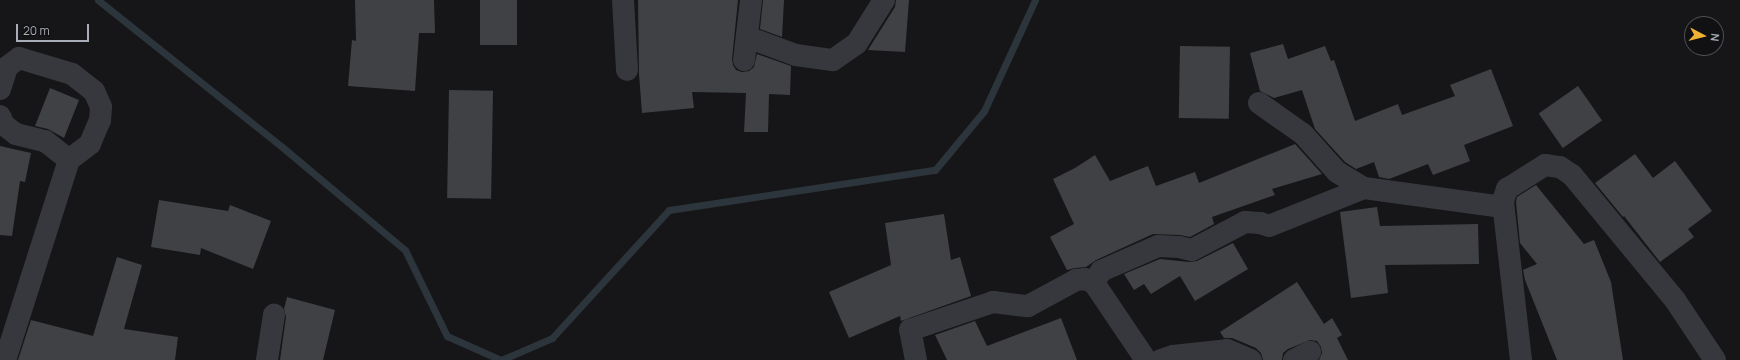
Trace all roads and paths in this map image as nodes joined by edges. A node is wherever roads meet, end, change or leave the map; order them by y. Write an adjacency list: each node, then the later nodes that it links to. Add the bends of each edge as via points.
1 (623, 0): 7 (street)
2 (751, 0): 4 (street)
3 (884, 0): 4 (street, via 857,43 834,60 796,55)
4 (747, 37): 6 (street)
5 (10, 57): 8 (street); 11 (street, via 72,74 94,91 101,107 100,120 90,144)
6 (744, 60)
7 (627, 70)
8 (0, 89)
9 (1259, 103): 12 (street, via 1303,134 1337,172)
10 (0, 116): 11 (street, via 4,125 16,134 45,141)
11 (69, 160): 16 (street)
12 (1364, 188): 13 (street); 14 (street, via 1269,226 1245,222 1192,250 1158,246 1101,271)
13 (1503, 207): 22 (street); 23 (street, via 1507,189 1545,165 1560,167 1572,175 1675,300)
14 (1094, 283): 18 (street, via 1085,279 1076,280 1028,306 993,302 910,330); 19 (street)
15 (274, 315): 17 (street)
16 (5, 360)
17 (267, 360)
18 (916, 360)
19 (1146, 360)
20 (1161, 360): 21 (street, via 1173,356 1227,350)
21 (1251, 360)
22 (1521, 360)
23 (1715, 360)

